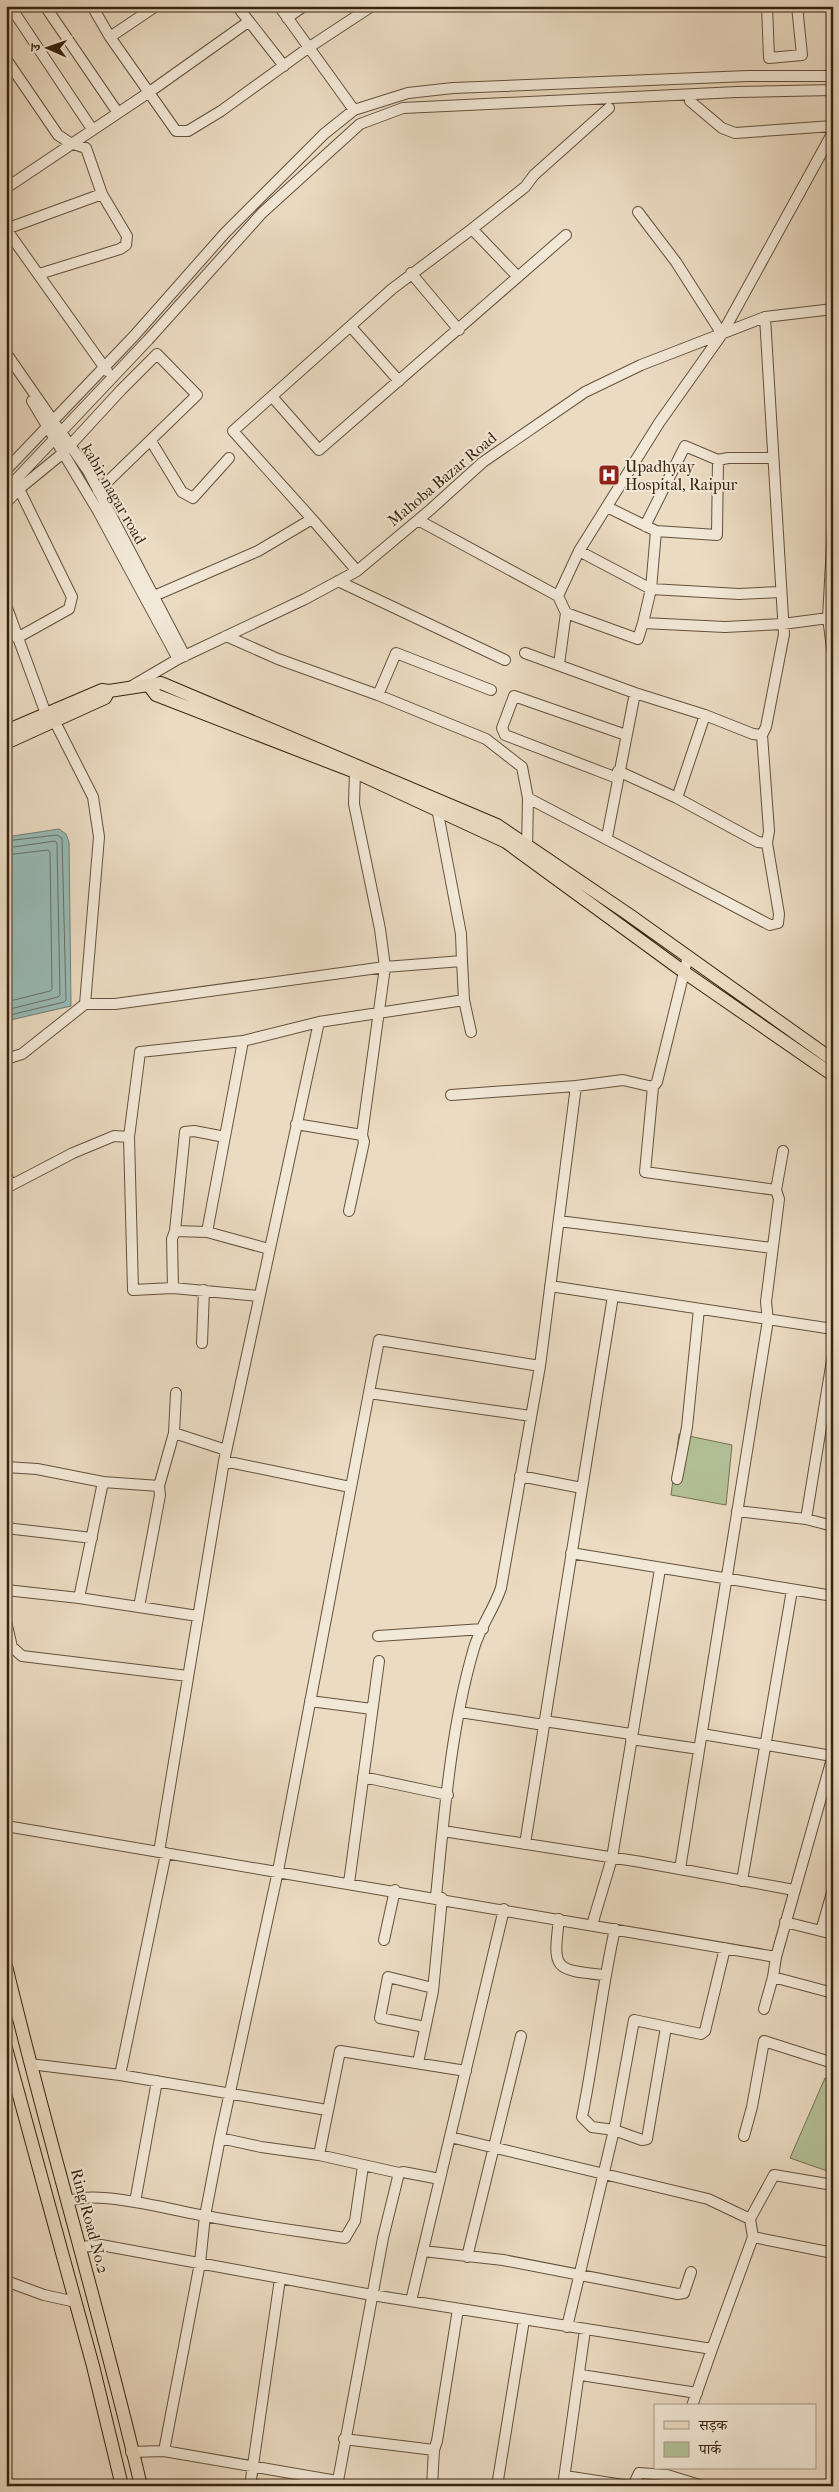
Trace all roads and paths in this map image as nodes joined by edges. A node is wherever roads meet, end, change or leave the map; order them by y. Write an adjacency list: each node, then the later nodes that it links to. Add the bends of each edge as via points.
1 (10, 6): 25 (street)
2 (45, 6): 23 (street)
3 (156, 6): 13 (street)
4 (237, 6): 12 (street)
5 (279, 6): 11 (street)
6 (304, 6): 11 (street)
7 (372, 6): 14 (street)
8 (767, 6): 9 (street, via 769,58 802,56)
9 (797, 6)
10 (94, 7): 13 (street)
11 (287, 18): 14 (street)
12 (248, 22): 16 (street); 19 (street)
13 (110, 37): 19 (street)
14 (308, 48): 16 (street); 22 (street)
15 (6, 59): 27 (street, via 58,135)
16 (284, 66): 19 (street, via 188,131 176,131)
17 (833, 76): 22 (street, via 739,76 453,88 408,93)
18 (833, 90): 45 (street, via 403,108 360,124 262,213)
19 (148, 93): 23 (street)
20 (690, 101): 24 (street, via 722,128 735,133)
21 (609, 108): 32 (street, via 534,175 525,187)
22 (354, 110): 44 (street, via 324,134 225,233)
23 (118, 113): 25 (street)
24 (833, 126)
25 (92, 129): 27 (street)
26 (833, 132): 41 (street)
27 (70, 143): 28 (street); 29 (street, via 86,148)
28 (6, 188)
29 (102, 194): 31 (street); 35 (street, via 127,236 126,245)
30 (638, 212): 41 (street, via 676,262)
31 (6, 229): 35 (street)
32 (472, 230): 34 (street); 36 (street)
33 (566, 235): 36 (street)
34 (411, 273): 39 (street); 40 (street)
35 (39, 274): 44 (street)
36 (518, 277): 40 (street)
37 (833, 309): 38 (street, Mahoba Bazar Road)
38 (765, 317): 41 (street, Mahoba Bazar Road); 54 (street)
39 (351, 327): 46 (street); 62 (street, via 233,431)
40 (459, 330): 46 (street)
41 (722, 334): 61 (street, via 658,423); 63 (street, Mahoba Bazar Road, via 641,364 585,392 483,462)
42 (6, 353): 49 (street, kabir nagar road)
43 (6, 365): 49 (street)
44 (104, 367): 45 (street); 49 (street)
45 (112, 378): 47 (street); 50 (street)
46 (399, 381): 48 (street, via 319,450)
47 (120, 390): 51 (street, via 157,354 197,395); 52 (street)
48 (275, 400)
49 (50, 423): 50 (street, kabir nagar road); 56 (street)
50 (58, 436): 52 (street, kabir nagar road); 58 (street)
51 (151, 441): 53 (street, via 182,492 193,498); 59 (street)
52 (66, 449): 57 (street); 59 (street, kabir nagar road, via 88,471); 83 (street)
53 (229, 458)
54 (774, 458): 55 (street); 71 (street)
55 (718, 460): 64 (street, via 685,446); 66 (street, via 717,536)
56 (8, 465)
57 (19, 489): 60 (street); 80 (street, via 72,597 72,604 69,609)
58 (6, 490)
59 (98, 491): 72 (street, kabir nagar road)
60 (6, 503)
61 (607, 507): 64 (street); 67 (street)
62 (312, 519): 68 (street); 72 (street, via 258,550)
63 (418, 520): 68 (street, Mahoba Bazar Road); 73 (street)
64 (646, 526): 66 (street)
65 (833, 526): 76 (street)
66 (656, 531): 70 (street)
67 (579, 551): 70 (street); 73 (street)
68 (357, 571): 69 (street, Mahoba Bazar Road)
69 (338, 581): 79 (street, Mahoba Bazar Road); 84 (street)
70 (651, 589): 71 (street, via 739,594); 77 (street)
71 (780, 592): 78 (street)
72 (154, 596): 83 (street, kabir nagar road)
73 (558, 596): 75 (street)
74 (6, 606): 80 (street)
75 (566, 613): 77 (street, via 638,639); 85 (street)
76 (828, 618): 78 (street); 82 (street)
77 (643, 623): 78 (street, via 724,627)
78 (783, 624): 95 (street, via 784,634)
79 (226, 636): 83 (street, Mahoba Bazar Road); 90 (street, via 278,659)
80 (17, 638): 92 (street)
81 (525, 653): 85 (street)
82 (833, 654)
83 (182, 658): 86 (street, Mahoba Bazar Road)
84 (505, 660)
85 (559, 664): 89 (street)
86 (131, 687): 87 (main road); 92 (main road, Mahoba Bazar Road, via 109,691 105,698)
87 (150, 687): 97 (main road, via 156,695); 101 (main road, via 161,683)
88 (491, 690): 90 (street, via 396,653)
89 (635, 693): 91 (street); 94 (street)
90 (378, 695): 99 (street, via 486,739 522,767)
91 (705, 715): 95 (street); 100 (street)
92 (51, 718): 93 (main road, Mahoba Bazar Road); 96 (main road, Mahoba Bazar Road); 110 (street, via 93,797 99,837)
93 (6, 731)
94 (626, 735): 98 (street); 98 (street, via 514,696 502,728 505,735)
95 (762, 735): 103 (street, via 769,832)
96 (6, 743)
97 (355, 772): 101 (main road); 107 (street, via 354,804)
98 (618, 775): 100 (street); 102 (street)
99 (528, 798): 102 (street); 104 (street)
100 (677, 798): 103 (street, via 758,842)
101 (438, 804): 104 (main road); 106 (street, via 461,934)
102 (606, 837): 103 (street, via 770,925 778,923 779,914)
103 (766, 843)
104 (527, 851): 105 (main road); 108 (main road)
105 (688, 956): 108 (street); 116 (main road)
106 (462, 961): 107 (street); 109 (street)
107 (385, 966): 110 (street, via 115,1004); 111 (street)
108 (684, 972): 117 (main road); 119 (street, via 657,1082)
109 (464, 1000): 111 (street); 113 (street)
110 (85, 1004): 115 (street, via 22,1054)
111 (380, 1013): 112 (street); 122 (street)
112 (319, 1022): 114 (street); 121 (street)
113 (471, 1032)
114 (243, 1041): 123 (street, via 140,1052); 124 (street)
115 (6, 1059)
116 (833, 1060)
117 (833, 1075)
118 (576, 1086): 119 (street, via 623,1080); 120 (street); 130 (street)
119 (653, 1087): 128 (street, via 645,1172)
120 (451, 1095)
121 (296, 1124): 122 (street); 134 (street)
122 (362, 1135): 129 (street, via 364,1142)
123 (129, 1137): 127 (street, via 114,1136); 136 (street, via 133,1290)
124 (225, 1137): 131 (street, via 185,1132); 132 (street)
125 (783, 1150): 128 (street)
126 (6, 1175): 127 (street)
127 (9, 1186)
128 (776, 1190): 133 (street, via 779,1200)
129 (349, 1211)
130 (558, 1221): 133 (street); 135 (street)
131 (175, 1231): 132 (street); 136 (street, via 172,1239)
132 (207, 1232): 134 (street)
133 (772, 1248): 141 (street, via 766,1302)
134 (269, 1249): 138 (street)
135 (550, 1286): 139 (street); 145 (street)
136 (173, 1288): 137 (street)
137 (204, 1290): 138 (street); 143 (street)
138 (259, 1296): 150 (street)
139 (613, 1296): 140 (street); 158 (street)
140 (699, 1309): 141 (street); 154 (street, via 687,1427)
141 (768, 1320): 142 (street); 159 (street)
142 (833, 1329)
143 (202, 1343)
144 (833, 1354): 160 (street)
145 (540, 1366): 147 (street, via 379,1340); 148 (street)
146 (176, 1392): 149 (street)
147 (369, 1393): 148 (street); 157 (street)
148 (531, 1416): 153 (street)
149 (174, 1433): 150 (street); 156 (street)
150 (226, 1450): 151 (street)
151 (224, 1461): 157 (street); 172 (street)
152 (6, 1467): 155 (street, via 37,1469)
153 (520, 1476): 158 (street); 174 (street, via 501,1588)
154 (677, 1480)
155 (103, 1482): 156 (street); 163 (street)
156 (159, 1486): 171 (street)
157 (350, 1487): 178 (street)
158 (582, 1488): 164 (street)
159 (737, 1511): 160 (street); 166 (street)
160 (806, 1519): 161 (street)
161 (833, 1526)
162 (6, 1528): 163 (street)
163 (92, 1538): 170 (street)
164 (571, 1554): 165 (street); 181 (street)
165 (660, 1569): 166 (street); 183 (street)
166 (727, 1580): 168 (street); 182 (street)
167 (6, 1590): 170 (street)
168 (792, 1590): 169 (street); 184 (street)
169 (833, 1596)
170 (79, 1598): 171 (street)
171 (139, 1607): 172 (street)
172 (198, 1616): 177 (street)
173 (6, 1622): 177 (street, via 12,1648 22,1656)
174 (483, 1629): 175 (street); 180 (street, via 474,1646)
175 (378, 1636)
176 (379, 1662): 179 (street)
177 (188, 1676): 192 (street)
178 (310, 1701): 179 (street); 195 (street)
179 (372, 1709): 187 (street)
180 (460, 1712): 181 (street); 188 (street)
181 (544, 1723): 183 (street); 191 (street)
182 (702, 1734): 184 (street); 185 (street)
183 (631, 1736): 185 (street); 193 (street)
184 (767, 1744): 186 (street); 196 (street)
185 (699, 1749): 194 (street)
186 (833, 1755): 199 (street)
187 (363, 1777): 188 (street); 197 (street)
188 (448, 1795): 190 (street)
189 (6, 1826): 192 (street)
190 (443, 1831): 191 (street); 201 (street)
191 (524, 1844): 193 (street)
192 (162, 1852): 195 (street); 226 (street)
193 (612, 1858): 194 (street); 205 (street)
194 (680, 1869): 196 (street)
195 (278, 1871): 197 (street); 228 (street)
196 (742, 1881): 199 (street)
197 (348, 1883): 198 (street)
198 (395, 1890): 201 (street); 209 (street)
199 (794, 1890): 204 (street)
200 (833, 1890): 207 (street)
201 (439, 1898): 202 (street); 215 (street)
202 (504, 1909): 203 (street); 225 (street)
203 (559, 1919): 205 (street); 213 (street, via 555,1952 558,1962 572,1971)
204 (785, 1922): 207 (street); 211 (street)
205 (592, 1925): 206 (street)
206 (615, 1929): 210 (street); 213 (street)
207 (822, 1931): 208 (street)
208 (833, 1934)
209 (384, 1940)
210 (725, 1948): 211 (street); 219 (street, via 705,2031 701,2034)
211 (776, 1957): 214 (street)
212 (6, 1966): 224 (main road, Ring Road No.2)
213 (604, 1975): 230 (street, via 582,2117 592,2127)
214 (773, 1977): 216 (street); 217 (street)
215 (433, 1988): 218 (street); 218 (street, via 388,1977 380,2018)
216 (833, 1993)
217 (764, 2009)
218 (425, 2027): 222 (street)
219 (666, 2027): 230 (street, via 634,2020); 230 (street, via 647,2139)
220 (521, 2036): 234 (street)
221 (6, 2048): 257 (main road)
222 (418, 2063): 225 (street); 229 (street, via 340,2051)
223 (833, 2063): 231 (street, via 764,2041)
224 (30, 2064): 226 (street); 241 (main road, Ring Road No.2)
225 (466, 2071): 233 (street)
226 (120, 2075): 227 (street)
227 (157, 2081): 228 (street); 242 (street)
228 (229, 2094): 229 (street); 232 (street)
229 (328, 2110): 235 (street)
230 (614, 2130): 238 (street)
231 (744, 2136)
232 (220, 2138): 235 (street); 243 (street)
233 (450, 2138): 234 (street); 239 (street)
234 (494, 2150): 238 (street); 249 (street)
235 (318, 2155): 236 (street)
236 (363, 2166): 237 (street); 243 (street, via 355,2221 345,2238)
237 (399, 2173): 239 (street); 255 (street)
238 (602, 2175): 244 (street, via 708,2200); 252 (street)
239 (440, 2179): 247 (street)
240 (833, 2184): 244 (street, via 774,2175)
241 (68, 2202): 242 (street, via 77,2197); 246 (main road, Ring Road No.2)
242 (135, 2202): 243 (street)
243 (205, 2216): 250 (street)
244 (750, 2219): 245 (street)
245 (753, 2237): 248 (street); 262 (street)
246 (81, 2247): 250 (street, via 101,2245); 269 (main road, Ring Road No.2)
247 (423, 2251): 249 (street); 256 (street)
248 (833, 2253)
249 (467, 2257): 252 (street, via 503,2260)
250 (200, 2264): 253 (street); 268 (street)
251 (691, 2272): 252 (street, via 684,2293 678,2294)
252 (579, 2275): 260 (street)
253 (280, 2278): 255 (street); 270 (street)
254 (6, 2281): 257 (street)
255 (372, 2295): 256 (street); 266 (street)
256 (411, 2301): 258 (street)
257 (76, 2302): 274 (main road)
258 (458, 2309): 259 (street); 267 (street)
259 (524, 2320): 260 (street); 278 (street)
260 (567, 2327): 261 (street)
261 (586, 2330): 262 (street); 263 (street)
262 (712, 2349): 264 (street)
263 (581, 2375): 264 (street); 272 (street, via 572,2409)
264 (697, 2393): 265 (street)
265 (693, 2404)
266 (344, 2440): 267 (street); 273 (street)
267 (434, 2450): 277 (street)
268 (164, 2451): 269 (street); 270 (street)
269 (131, 2452): 275 (main road, Ring Road No.2)
270 (253, 2466): 273 (street); 276 (street)
271 (668, 2472): 279 (street, via 639,2473); 280 (street)
272 (564, 2481): 279 (street)
273 (337, 2483)
274 (122, 2486)
275 (141, 2486)
276 (250, 2486)
277 (432, 2486)
278 (497, 2486)
279 (632, 2486)
280 (703, 2486)

